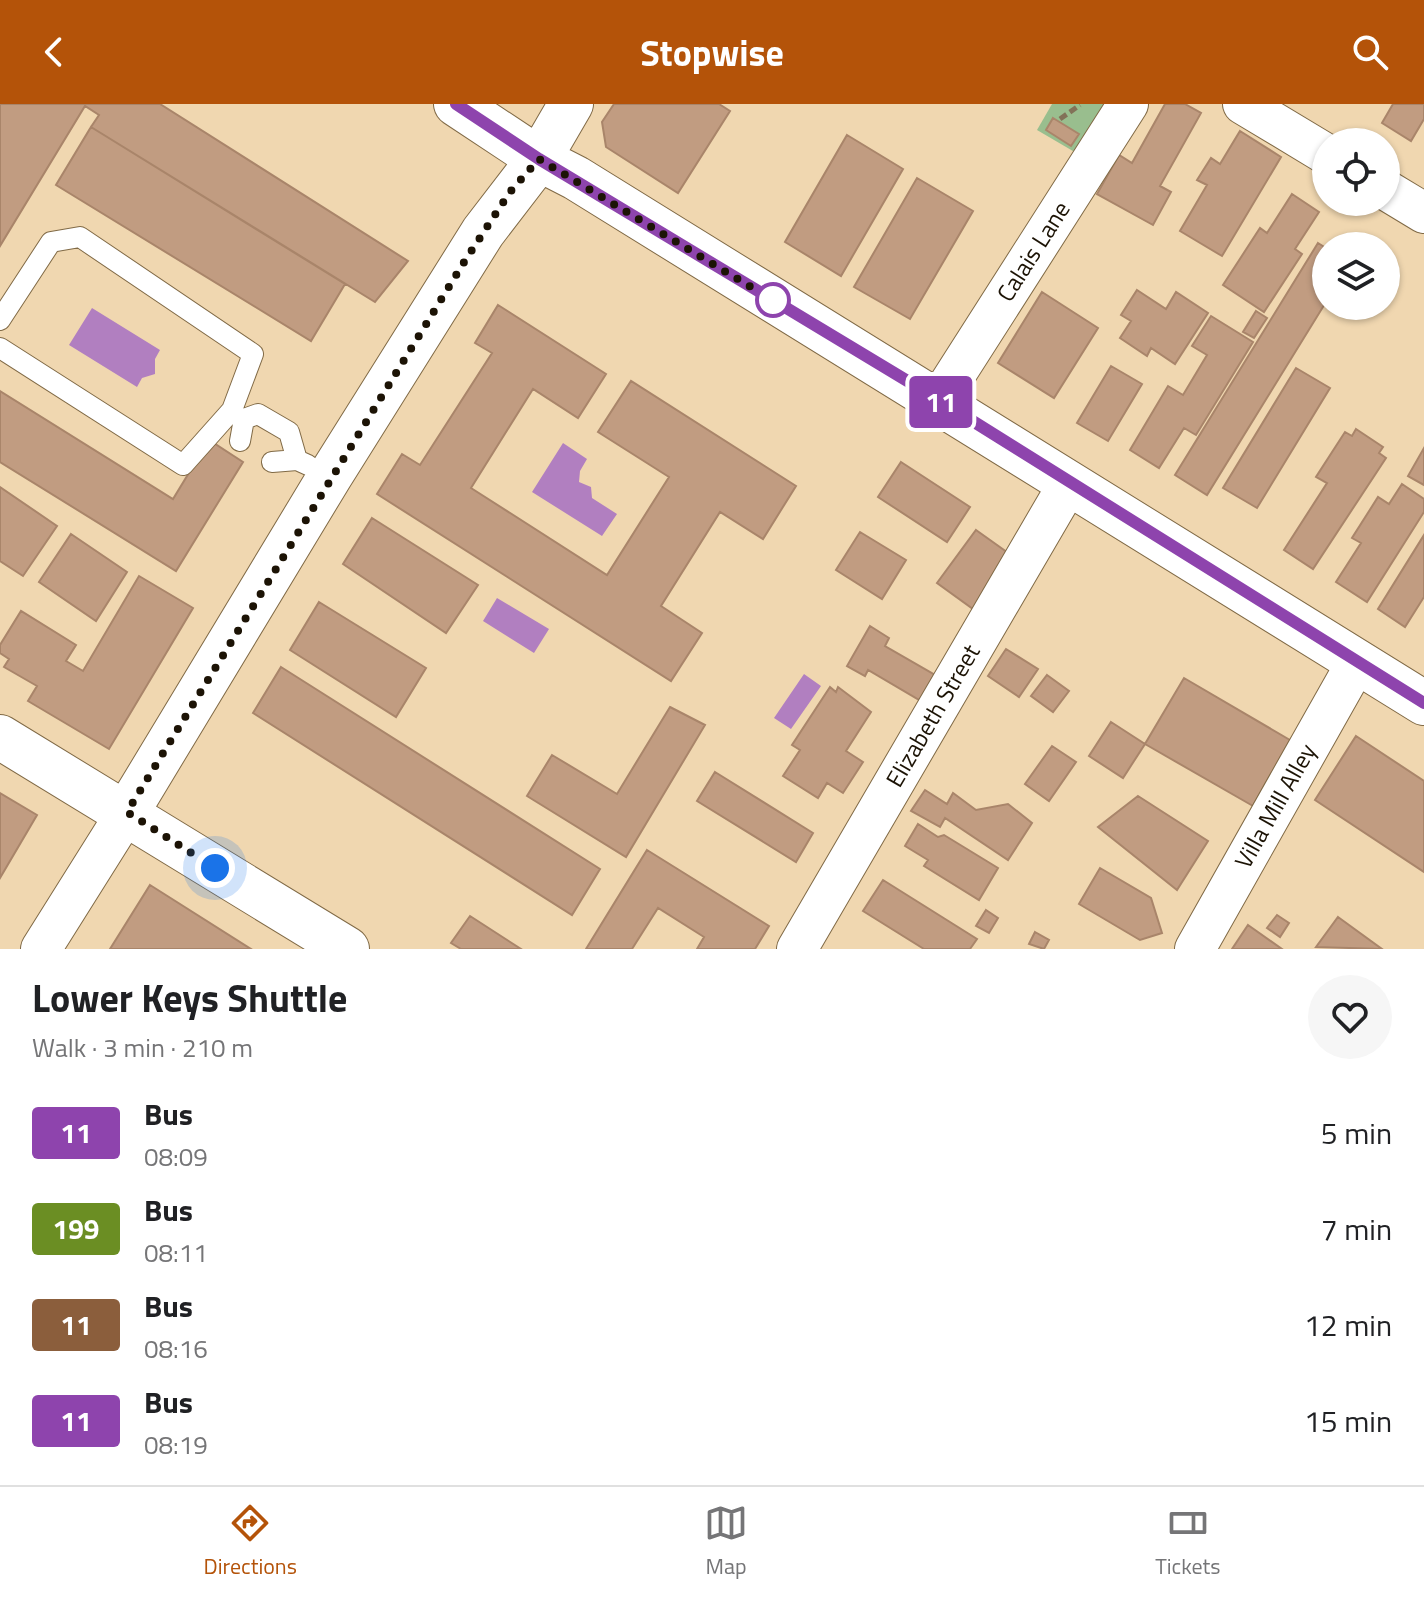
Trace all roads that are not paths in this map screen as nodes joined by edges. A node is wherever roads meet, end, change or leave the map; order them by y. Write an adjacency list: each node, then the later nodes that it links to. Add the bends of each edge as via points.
1 (456, 104): 6 (street)
2 (571, 104): 6 (street)
3 (1128, 104): 11 (street, Calais Lane)
4 (1243, 104): 5 (street)
5 (1312, 146)
6 (539, 159): 11 (street); 15 (street)
7 (1400, 198): 8 (street)
8 (1424, 213)
9 (0, 320): 12 (lane, via 51,242 80,237 253,354)
10 (0, 348): 12 (lane, via 183,465)
11 (939, 400): 16 (street)
12 (238, 414): 13 (lane); 15 (lane, via 258,414 289,432)
13 (240, 441)
14 (272, 462): 15 (lane)
15 (314, 468): 20 (street)
16 (1069, 483): 17 (street); 23 (street, Elizabeth Street)
17 (1357, 662): 18 (street); 24 (street, Villa Mill Alley)
18 (1424, 703)
19 (0, 737): 20 (street)
20 (127, 812): 21 (street); 22 (street)
21 (41, 949)
22 (347, 949)
23 (797, 949)
24 (1195, 949)

